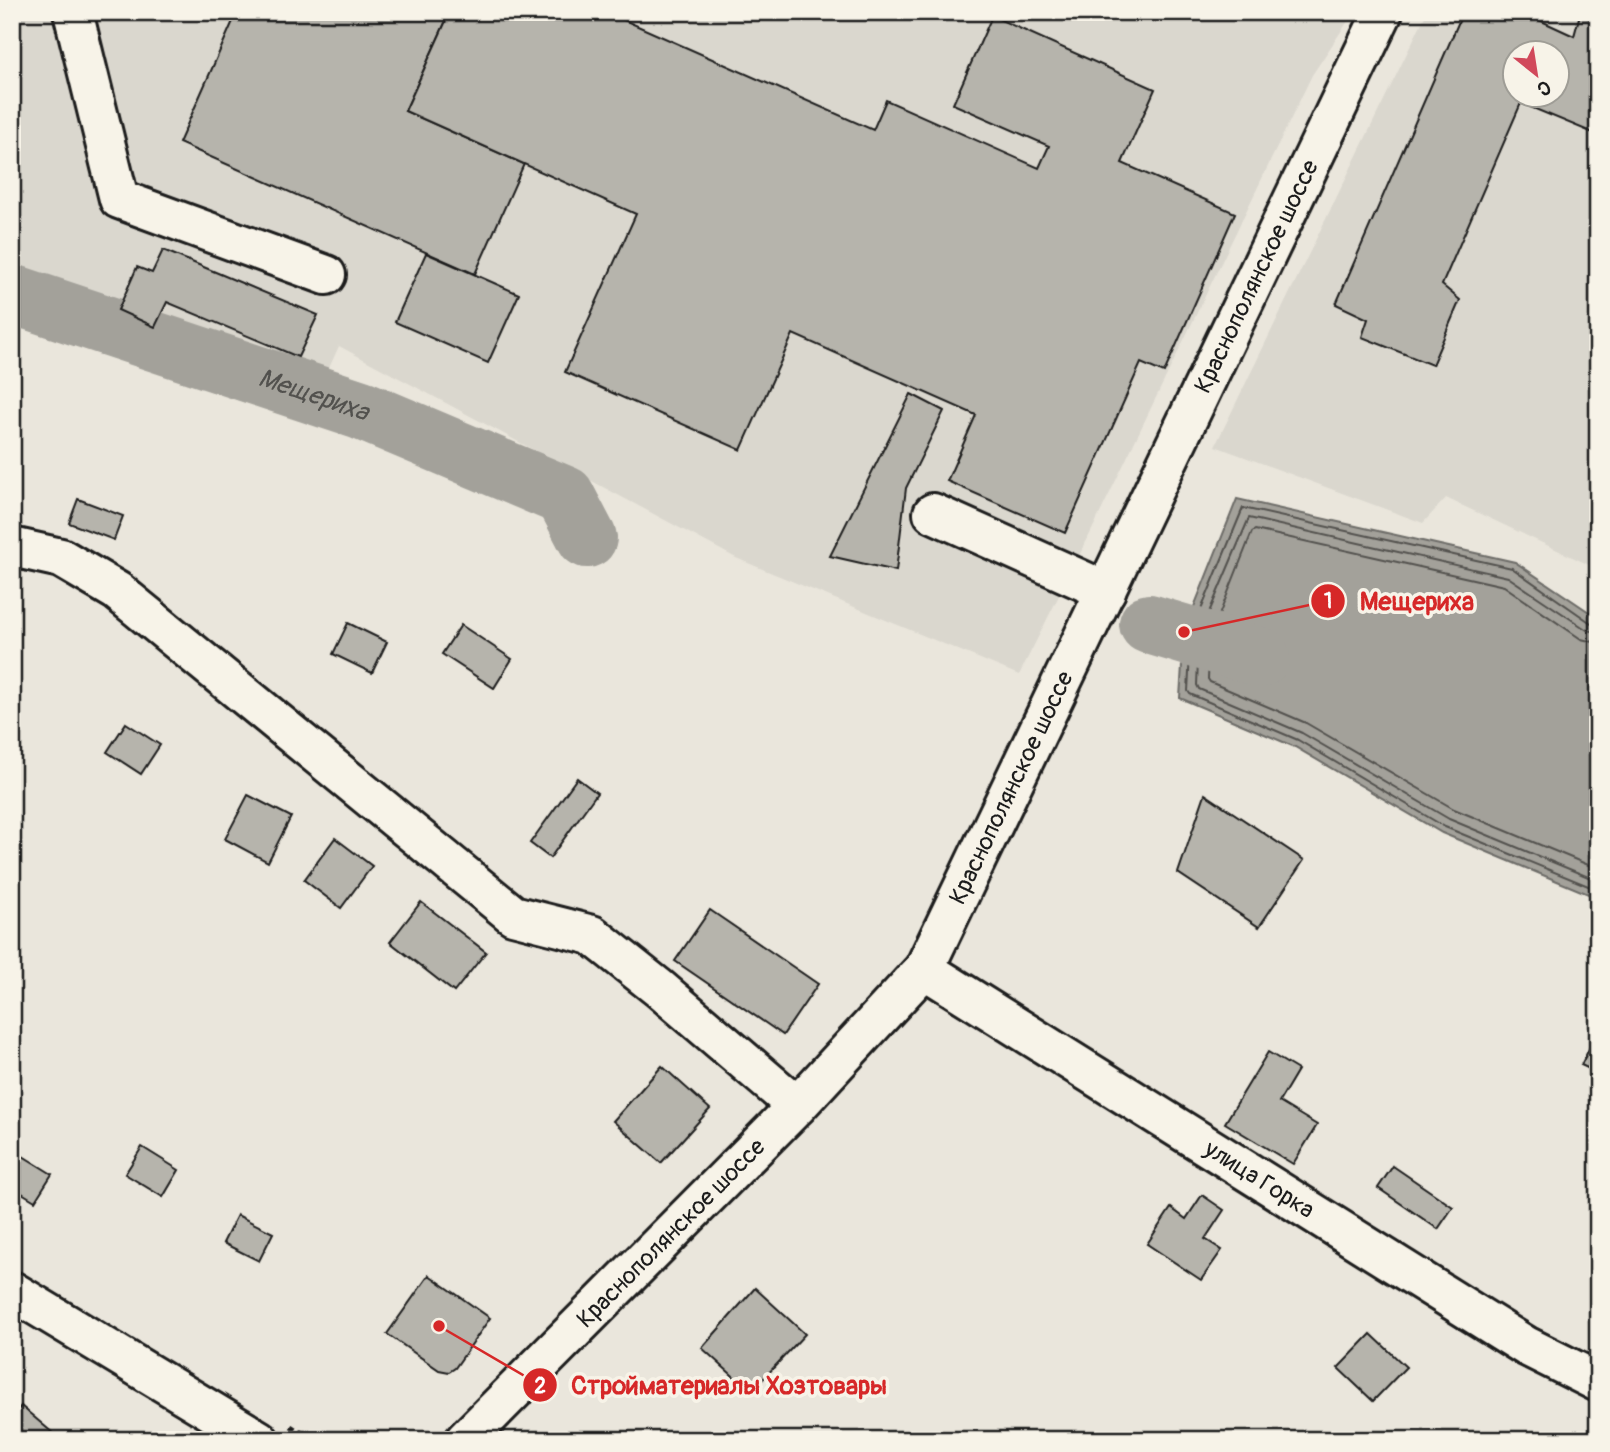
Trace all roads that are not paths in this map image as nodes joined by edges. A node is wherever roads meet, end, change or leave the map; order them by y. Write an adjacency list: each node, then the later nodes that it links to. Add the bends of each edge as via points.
1 (73, 12): 3 (main road, via 119,199)
2 (1382, 12): 6 (main road, Краснополянское шоссе)
3 (326, 275)
4 (933, 513): 6 (main road)
5 (12, 547): 8 (main road, via 61,558 117,591 513,915 592,936)
6 (1106, 591): 7 (main road, Краснополянское шоссе)
7 (924, 969): 8 (main road, Краснополянское шоссе); 10 (main road, улица Горка, via 1526,1346)
8 (797, 1106): 12 (main road, Краснополянское шоссе)
9 (12, 1291): 11 (main road)
10 (1598, 1382)
11 (260, 1440)
12 (465, 1440)

